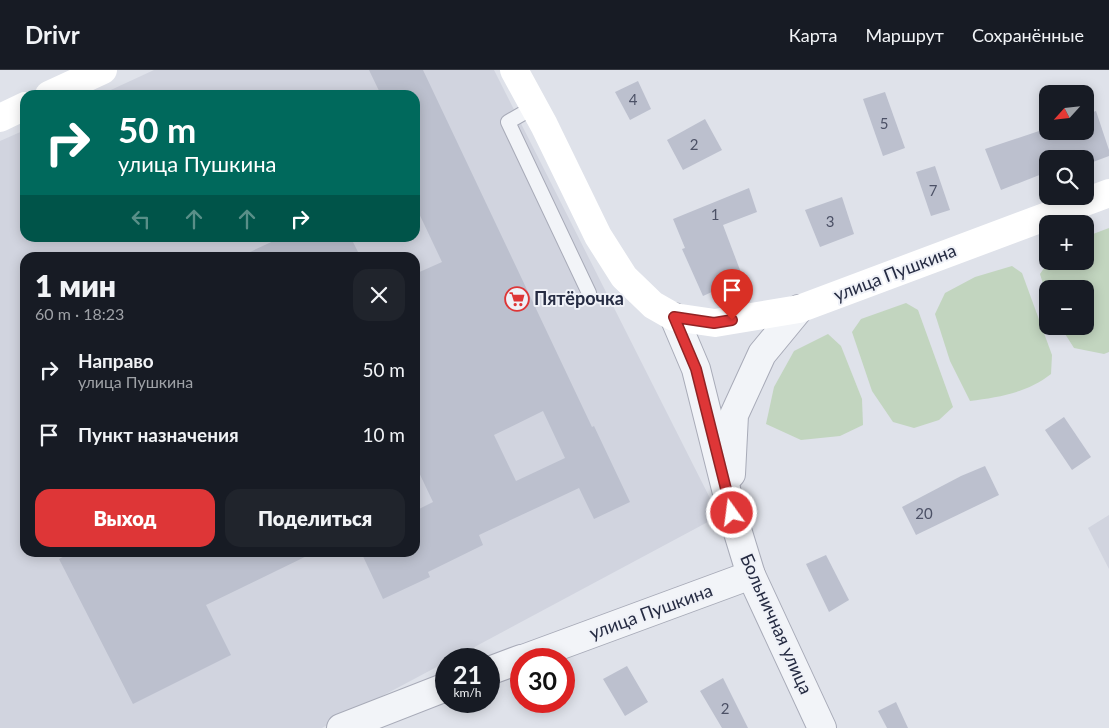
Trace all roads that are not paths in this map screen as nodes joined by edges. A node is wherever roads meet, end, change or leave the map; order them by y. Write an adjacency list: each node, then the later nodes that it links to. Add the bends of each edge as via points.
1 (103, 70): 3 (main road)
2 (514, 70): 4 (main road)
3 (61, 83)
4 (534, 107): 8 (lane, via 508,122); 10 (main road, via 598,236 624,277 653,305)
5 (20, 108): 6 (main road)
6 (0, 118)
7 (1109, 193): 9 (main road, улица Пушкина)
8 (589, 292)
9 (799, 309): 10 (main road, улица Пушкина, via 714,323); 11 (street, via 762,354 734,415)
10 (674, 317): 11 (street, Больничная улица, via 696,369)
11 (732, 513): 12 (street, Больничная улица)
12 (751, 575): 13 (street, улица Пушкина); 16 (street, Больничная улица)
13 (552, 648)
14 (435, 691): 15 (street)
15 (341, 728)
16 (822, 728)

